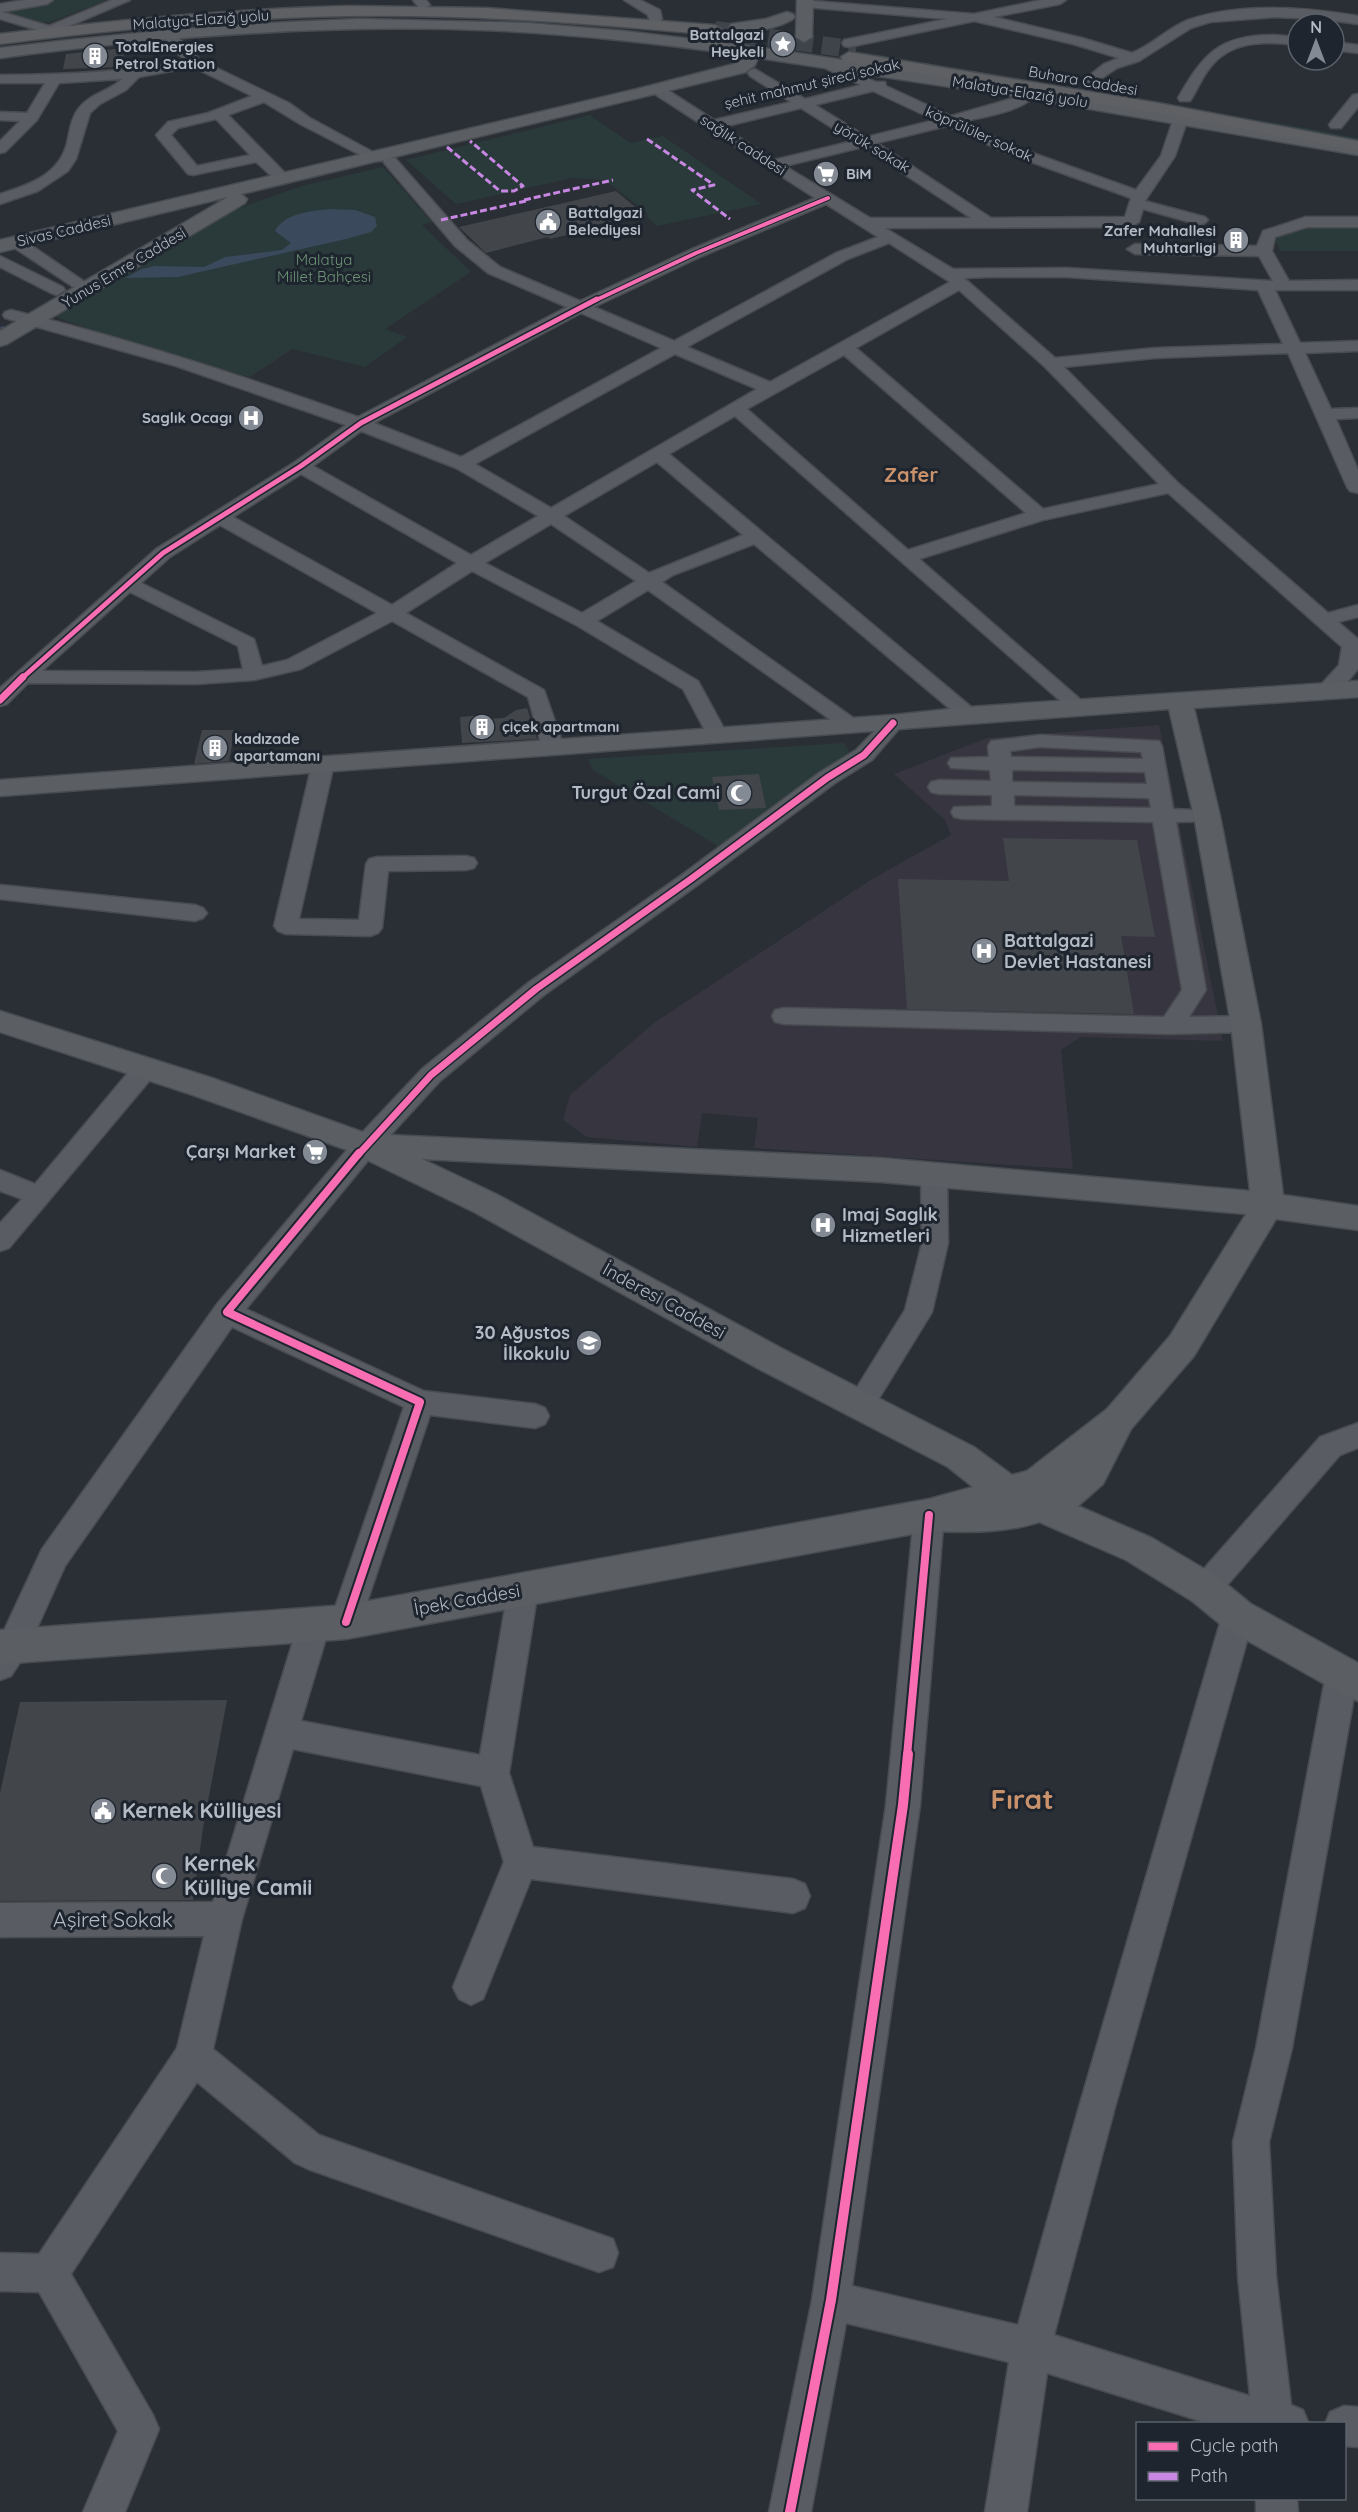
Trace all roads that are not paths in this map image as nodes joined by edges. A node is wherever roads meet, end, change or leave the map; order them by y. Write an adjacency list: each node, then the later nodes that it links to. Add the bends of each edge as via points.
1 (47, 0): 11 (street)
2 (124, 0): 17 (street)
3 (630, 0): 16 (street, via 655,13)
4 (1060, 0): 8 (street)
5 (800, 1): 7 (street); 14 (main road); 23 (main road)
6 (422, 3): 16 (main road, Malatya-Elazığ yolu); 17 (main road, Malatya-Elazığ yolu, via 264,9)
7 (849, 3): 9 (street)
8 (1031, 3): 15 (street)
9 (935, 6): 15 (street)
10 (1264, 7): 12 (street); 29 (street, via 1222,16 1192,17 1164,43)
11 (0, 8)
12 (1304, 12)
13 (0, 15): 17 (street)
14 (787, 17): 19 (main road); 21 (main road)
15 (980, 18): 25 (street); 29 (street)
16 (655, 22): 19 (highway, Malatya-Elazığ yolu); 19 (main road, Malatya-Elazığ yolu, via 696,22); 22 (highway, Malatya-Elazığ yolu, via 544,15 347,11 193,18)
17 (49, 28): 20 (main road, Malatya-Elazığ yolu)
18 (166, 33): 19 (main road, Malatya-Elazığ yolu, via 321,24 484,25 681,41); 26 (main road, Malatya-Elazığ yolu); 31 (street)
19 (721, 33): 21 (main road); 26 (highway, Malatya-Elazığ yolu, via 380,19 260,22 108,35); 27 (main road, Malatya-Elazığ yolu); 32 (main road)
20 (0, 34)
21 (777, 34): 23 (main road, Buhara Caddesi); 28 (main road, via 758,39 754,45)
22 (0, 39)
23 (815, 39): 25 (main road, Buhara Caddesi); 28 (main road, via 805,52)
24 (1286, 40): 42 (street, via 1257,38 1222,50 1207,61)
25 (851, 50): 37 (main road, Buhara Caddesi); 52 (highway); 54 (highway)
26 (0, 51)
27 (750, 51): 28 (main road, Malatya-Elazığ yolu); 32 (main road)
28 (773, 55): 30 (main road, Malatya-Elazığ yolu)
29 (1134, 58): 37 (street, via 1111,66)
30 (823, 62): 32 (main road); 34 (main road, Malatya-Elazığ yolu); 38 (street, köprülüler sokak)
31 (195, 63): 33 (street); 41 (street)
32 (748, 70): 39 (main road); 44 (street, yörük sokak)
33 (135, 74): 36 (street); 60 (street, via 82,112 73,150 60,171 28,189)
34 (919, 76): 38 (street, şehit mahmut şireci sokak); 40 (main road, Malatya-Elazığ yolu)
35 (0, 79): 36 (street)
36 (54, 79): 47 (street)
37 (1090, 82): 42 (main road, Buhara Caddesi)
38 (875, 86): 44 (street, şehit mahmut şireci sokak); 49 (street, köprülüler sokak)
39 (662, 92): 50 (street, sağlık caddesi); 57 (main road)
40 (1031, 93): 48 (main road, Malatya-Elazığ yolu); 49 (street, via 1019,101)
41 (265, 97): 45 (street); 57 (street)
42 (1185, 98): 51 (main road, Buhara Caddesi)
43 (1358, 98): 51 (street)
44 (803, 104): 50 (street, şehit mahmut şireci sokak); 53 (street, yörük sokak)
45 (219, 114): 56 (street); 56 (street, via 172,125 163,135 194,171)
46 (0, 116): 47 (street)
47 (32, 117): 55 (street)
48 (1183, 119): 54 (main road, Malatya-Elazığ yolu); 63 (street, via 1168,156)
49 (949, 122): 53 (street); 63 (street, köprülüler sokak)
50 (712, 125): 58 (street, sağlık caddesi)
51 (1336, 125): 52 (main road, Buhara Caddesi)
52 (1358, 133)
53 (866, 143): 58 (street); 66 (street, yörük sokak)
54 (1358, 148)
55 (0, 149)
56 (261, 158): 59 (street)
57 (383, 159): 59 (main road); 61 (main road); 81 (street, via 461,243 494,270)
58 (772, 165): 62 (street, sağlık caddesi)
59 (283, 179): 61 (main road)
60 (1, 189)
61 (238, 195): 64 (main road, Sivas Caddesi); 80 (main road, Yunus Emre Caddesi)
62 (828, 198): 69 (street, sağlık caddesi); 81 (street)
63 (1138, 200): 65 (street, köprülüler sokak); 67 (street)
64 (203, 202): 71 (main road, Sivas Caddesi); 80 (main road, Yunus Emre Caddesi, via 169,229)
65 (1200, 220)
66 (987, 222): 67 (street); 69 (street)
67 (1131, 222): 72 (street)
68 (1358, 222): 73 (street, via 1306,222 1268,234)
69 (867, 223): 70 (street, sağlık caddesi)
70 (891, 237): 76 (street, sağlık caddesi); 86 (street, via 842,256)
71 (8, 244): 80 (street)
72 (1135, 249): 73 (street); 75 (street)
73 (1264, 251): 78 (street)
74 (0, 261): 80 (street)
75 (1139, 276): 76 (street, via 996,270); 77 (street)
76 (955, 278): 88 (street); 89 (street, sağlık caddesi)
77 (1264, 285): 78 (street); 87 (street)
78 (1283, 285): 79 (street)
79 (1358, 285)
80 (73, 287): 82 (main road, Yunus Emre Caddesi); 83 (main road, Yunus Emre Caddesi)
81 (582, 306): 86 (street); 94 (street)
82 (4, 318): 83 (street)
83 (34, 321): 84 (main road, Yunus Emre Caddesi); 94 (street)
84 (0, 340)
85 (1358, 346): 87 (street)
86 (676, 347): 90 (street); 96 (street)
87 (1292, 347): 89 (street, via 1155,353); 93 (street)
88 (846, 348): 90 (street); 100 (street)
89 (1051, 363): 98 (street, sağlık caddesi)
90 (771, 389): 91 (street)
91 (736, 408): 95 (street); 104 (street)
92 (1358, 413): 93 (street)
93 (1325, 414): 99 (street)
94 (361, 423): 96 (street); 97 (street)
95 (658, 454): 101 (street); 103 (street)
96 (462, 464): 101 (street)
97 (300, 466): 102 (street); 105 (street)
98 (1172, 487): 100 (street); 110 (street, sağlık caddesi)
99 (1357, 488)
100 (1039, 515): 104 (street)
101 (551, 516): 105 (street); 106 (street)
102 (220, 517): 107 (street, via 163,553); 109 (street)
103 (757, 536): 106 (street, via 666,571); 122 (street)
104 (905, 558): 121 (street)
105 (471, 563): 109 (street); 111 (street)
106 (650, 582): 111 (street); 124 (street)
107 (129, 584): 113 (street, via 247,643); 116 (street)
108 (1358, 611): 110 (street)
109 (394, 612): 114 (street, via 294,664); 126 (street, via 537,694)
110 (1325, 620): 112 (street, sağlık caddesi)
111 (583, 621): 125 (street, via 691,685)
112 (1355, 649): 118 (street, via 1349,667)
113 (249, 652): 114 (street); 115 (street)
114 (275, 669): 115 (street)
115 (254, 674): 116 (street, via 196,678)
116 (23, 677): 119 (street)
117 (1358, 689): 118 (main road)
118 (1326, 690): 120 (main road)
119 (0, 700)
120 (1180, 701): 121 (main road); 137 (main road)
121 (1079, 707): 122 (main road)
122 (969, 715): 123 (main road)
123 (893, 723): 124 (main road); 146 (street, via 864,755 536,989 431,1075)
124 (852, 726): 125 (main road)
125 (717, 735): 126 (main road)
126 (553, 747): 129 (main road)
127 (959, 763): 128 (street)
128 (1001, 763): 132 (street); 133 (street, via 1154,766)
129 (323, 764): 131 (main road); 138 (street, via 286,926 370,928 377,864)
130 (939, 787): 132 (street)
131 (0, 788)
132 (1003, 788): 133 (street); 135 (street)
133 (1159, 791): 136 (street)
134 (962, 812): 135 (street)
135 (1004, 813): 136 (street)
136 (1163, 816): 137 (street); 144 (street, via 1194,990)
137 (1207, 816): 143 (main road)
138 (466, 863)
139 (0, 892): 140 (street)
140 (195, 913)
141 (784, 1016): 144 (street)
142 (0, 1021): 145 (main road)
143 (1246, 1024): 144 (street); 150 (main road)
144 (1171, 1026)
145 (146, 1068): 146 (main road); 149 (street)
146 (366, 1145): 147 (main road); 153 (street); 155 (main road, İnderesi Caddesi, via 485,1203)
147 (934, 1174): 150 (main road); 155 (street, via 935,1243 918,1312)
148 (0, 1180): 149 (street)
149 (40, 1196): 152 (street)
150 (1268, 1205): 151 (main road); 157 (main road, via 1182,1346)
151 (1358, 1218)
152 (0, 1241)
153 (227, 1312): 154 (street); 166 (street, via 53,1558)
154 (420, 1402): 156 (street); 165 (street)
155 (860, 1405): 159 (main road, İnderesi Caddesi, via 961,1457)
156 (535, 1416)
157 (1119, 1419): 159 (main road, via 1038,1484); 160 (main road, via 1090,1473 1063,1497)
158 (1358, 1435): 162 (street, via 1330,1446)
159 (1006, 1491): 160 (main road, İnderesi Caddesi); 161 (main road)
160 (1041, 1506): 161 (main road, via 1026,1512 974,1517); 162 (main road, İnderesi Caddesi, via 1139,1549)
161 (929, 1515): 163 (main road, İpek Caddesi); 179 (street, via 903,1805)
162 (1205, 1589): 164 (main road, İnderesi Caddesi)
163 (523, 1590): 165 (main road, İpek Caddesi); 169 (street)
164 (1238, 1617): 167 (main road, İnderesi Caddesi); 180 (street)
165 (330, 1624): 166 (main road, İpek Caddesi); 168 (street)
166 (5, 1653)
167 (1350, 1679): 182 (street, via 1251,2142 1257,2276)
168 (282, 1732): 169 (street); 172 (street)
169 (493, 1773): 170 (street)
170 (521, 1862): 171 (street); 174 (street)
171 (793, 1896)
172 (225, 1919): 173 (street, Aşiret Sokak); 175 (street)
173 (0, 1920)
174 (471, 1987)
175 (193, 2056): 176 (street, via 308,2150); 178 (street)
176 (599, 2253)
177 (0, 2272): 178 (street)
178 (49, 2273): 183 (street, via 140,2429)
179 (831, 2300): 180 (street); 184 (street)
180 (1031, 2348): 181 (street); 185 (street)
181 (1270, 2422)
182 (1273, 2422)
183 (104, 2512)
184 (790, 2512)
185 (1006, 2512)

